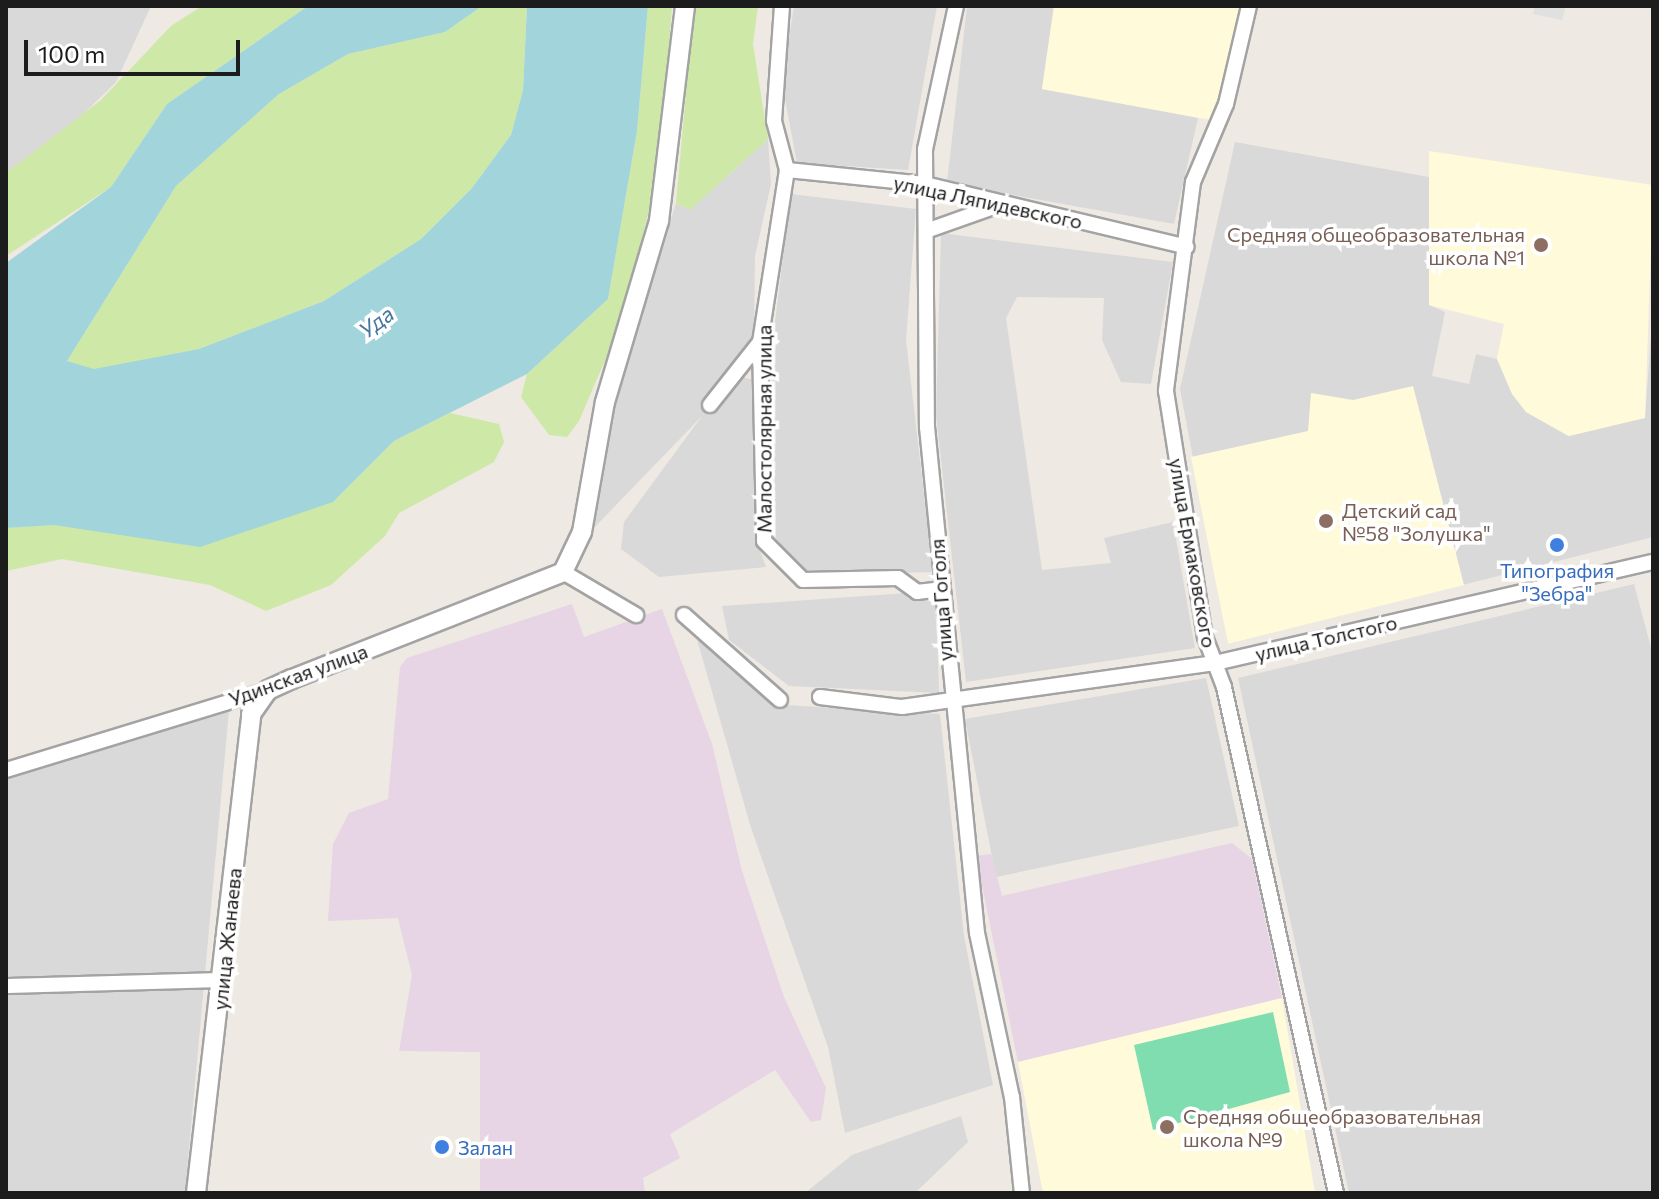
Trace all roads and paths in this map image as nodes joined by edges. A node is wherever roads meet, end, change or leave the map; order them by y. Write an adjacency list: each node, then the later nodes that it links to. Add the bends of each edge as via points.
1 (685, 6): 13 (street, via 659,221 605,402 575,552)
2 (782, 6): 5 (street, Малостолярная улица, via 774,121)
3 (956, 6): 6 (street, улица Гоголя, via 928,111)
4 (1249, 6): 9 (street, улица Ермаковского, via 1226,104 1193,182)
5 (787, 170): 6 (street, улица Ляпидевского); 10 (street, Малостолярная улица)
6 (925, 184): 7 (street, улица Ляпидевского); 8 (street, улица Гоголя)
7 (1006, 203): 8 (street); 9 (street, улица Ляпидевского)
8 (926, 231): 14 (street, улица Гоголя, via 922,340)
9 (1187, 247): 17 (street, улица Ермаковского, via 1167,401)
10 (760, 342): 11 (street); 14 (street, Малостолярная улица, via 764,541 781,565 803,580 898,578 917,592)
11 (710, 405)
12 (1653, 562): 17 (street, улица Толстого)
13 (563, 572): 15 (street); 18 (street, Удинская улица)
14 (941, 589): 21 (street, улица Гоголя)
15 (636, 615)
16 (684, 615): 20 (street)
17 (1215, 663): 21 (street, улица Толстого); 27 (street, улица Ермаковского)
18 (268, 690): 22 (street, Удинская улица); 23 (street, улица Жанаева, via 251,714)
19 (820, 697): 21 (street, улица Толстого, via 902,707)
20 (780, 700)
21 (948, 702): 26 (street, улица Гоголя, via 977,933 1008,1071)
22 (6, 770)
23 (223, 980): 24 (street); 25 (street, улица Жанаева)
24 (6, 986)
25 (196, 1193)
26 (1022, 1193)
27 (1336, 1193)

